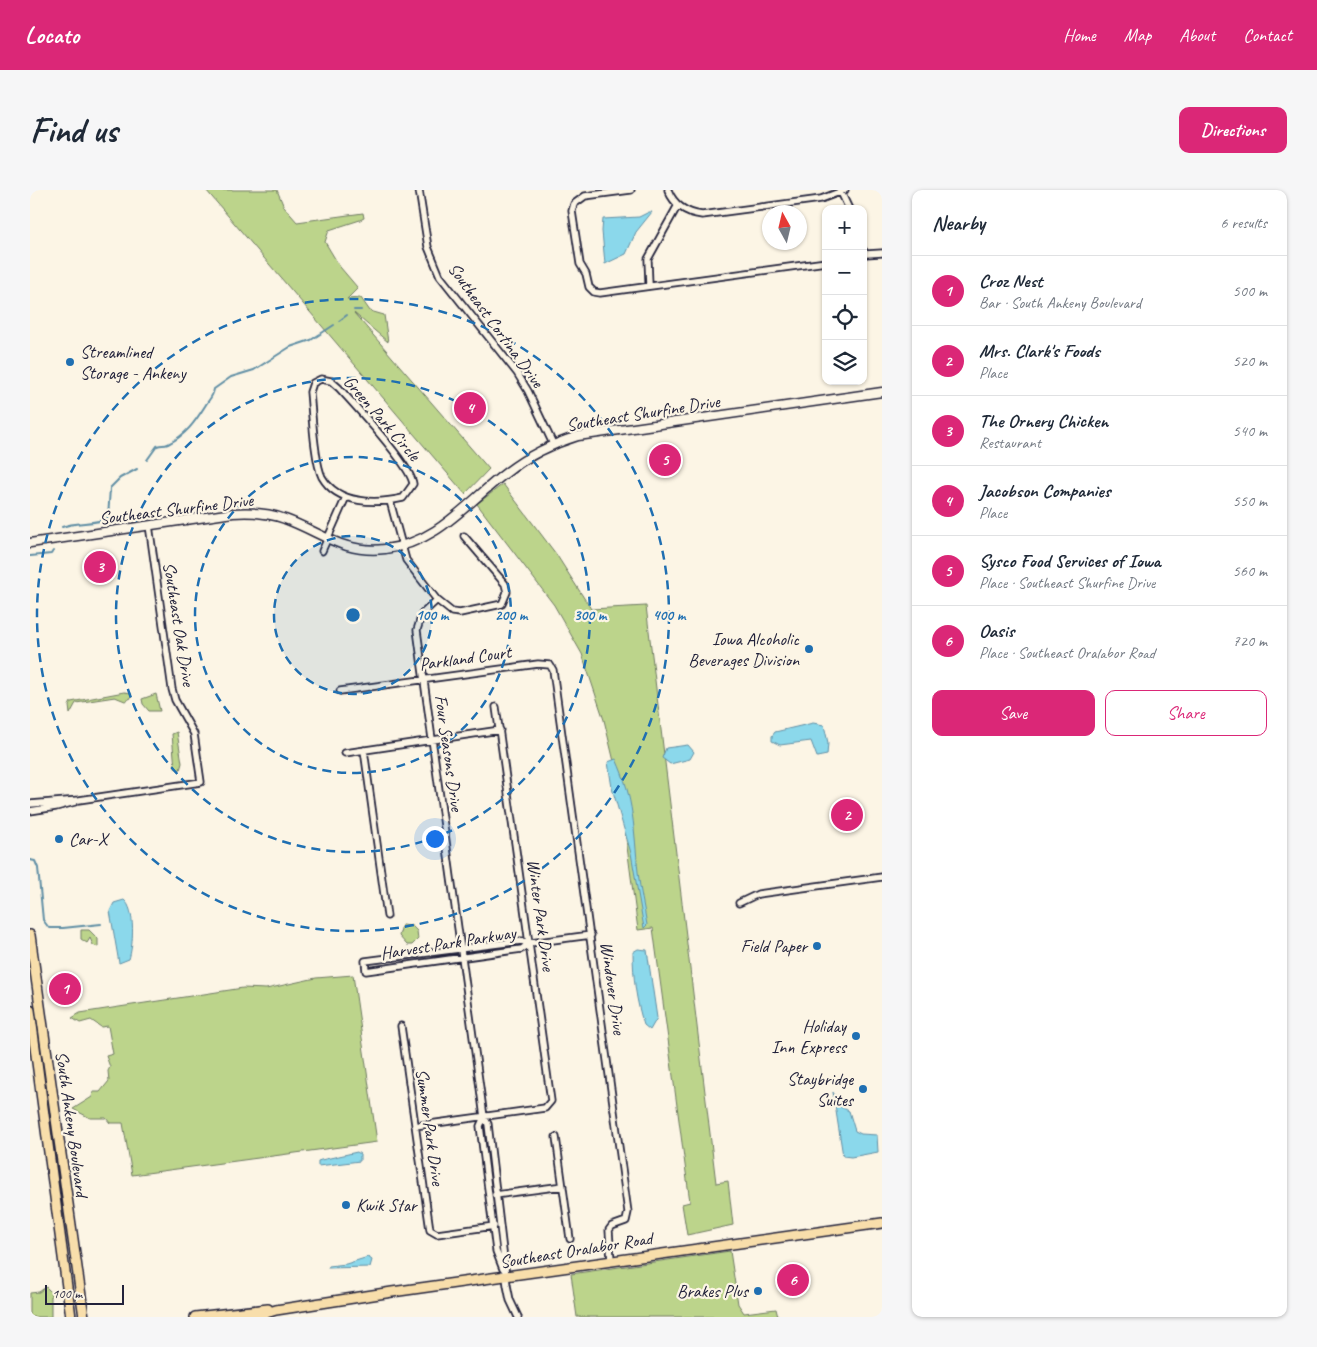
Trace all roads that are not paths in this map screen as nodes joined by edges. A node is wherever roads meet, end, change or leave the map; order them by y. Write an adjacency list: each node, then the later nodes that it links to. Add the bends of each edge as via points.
1 (420, 190): 12 (street, Southeast Cortina Drive, via 428,247 440,276 517,373)
2 (631, 190): 10 (street, via 585,196 574,204 572,211 580,264 589,287 596,292)
3 (668, 190): 5 (street)
4 (842, 191): 5 (street, via 821,199 708,215 696,214); 6 (street)
5 (678, 205): 10 (street, via 648,259)
6 (847, 205)
7 (882, 253): 8 (street)
8 (867, 254)
9 (822, 263): 10 (street)
10 (649, 285)
11 (882, 392): 12 (street, Southeast Shurfine Drive, via 578,436)
12 (553, 444): 19 (street, Southeast Shurfine Drive, via 507,472 434,533)
13 (346, 497): 14 (street, via 369,502); 14 (street, Green Park Circle, via 322,476 310,392 313,383 321,379 331,381 339,388 408,470 413,484 410,492 403,498); 17 (street)
14 (390, 501): 19 (street)
15 (148, 526): 17 (street, Southeast Shurfine Drive, via 254,512 287,519); 18 (street, Southeast Shurfine Drive); 30 (street, Southeast Oak Drive, via 172,689 194,734 201,782)
16 (464, 536): 21 (street, via 505,584 506,598 502,604 460,614)
17 (327, 540): 19 (street, Southeast Shurfine Drive, via 368,550); 20 (street)
18 (30, 543)
19 (403, 546): 21 (street, via 409,566)
20 (322, 551)
21 (437, 600): 22 (street, Four Seasons Drive, via 422,614 417,626)
22 (424, 678): 23 (street, Parkland Court); 25 (street, Parkland Court, via 544,663 550,665 555,674); 27 (street, Four Seasons Drive)
23 (340, 691)
24 (496, 707): 26 (street, Winter Park Drive)
25 (560, 708): 36 (street, Windover Drive)
26 (500, 730): 27 (street); 38 (street, Winter Park Drive)
27 (431, 739): 28 (street); 39 (street, Four Seasons Drive)
28 (364, 750): 29 (street); 35 (street)
29 (345, 753)
30 (80, 800): 31 (street); 32 (street)
31 (30, 804)
32 (30, 811)
33 (882, 877): 34 (street, via 758,894)
34 (739, 903)
35 (387, 916)
36 (591, 935): 38 (street, Harvest Park Parkway); 54 (street, Windover Drive, via 628,1212 626,1221 609,1230)
37 (30, 936): 44 (main road, South Ankeny Boulevard)
38 (530, 943): 39 (street, Harvest Park Parkway, via 521,941); 40 (street, Harvest Park Parkway, via 522,949); 45 (street, Winter Park Drive, via 550,1104 545,1108)
39 (460, 948): 40 (street, Four Seasons Drive); 40 (street, Harvest Park Parkway, via 365,961 366,971)
40 (462, 957): 45 (street, Four Seasons Drive)
41 (30, 1010): 43 (main road, South Ankeny Boulevard)
42 (401, 1026): 46 (street, Summer Park Drive)
43 (33, 1030): 44 (main road); 58 (main road, South Ankeny Boulevard)
44 (43, 1030): 57 (main road, South Ankeny Boulevard)
45 (484, 1117): 46 (street); 49 (street, Four Seasons Drive, via 488,1124); 50 (street, Four Seasons Drive, via 480,1126)
46 (415, 1126): 52 (street, Summer Park Drive, via 432,1232)
47 (556, 1137): 48 (street)
48 (563, 1186): 49 (street); 53 (street)
49 (498, 1194): 50 (street); 55 (street, Four Seasons Drive)
50 (490, 1196): 52 (street, Four Seasons Drive)
51 (882, 1223): 54 (main road, Southeast Oralabor Road)
52 (494, 1226): 55 (street, Four Seasons Drive, via 496,1251)
53 (570, 1240)
54 (611, 1261): 55 (main road, Southeast Oralabor Road)
55 (506, 1277): 56 (main road, Southeast Oralabor Road); 61 (street, via 510,1300)
56 (276, 1310): 59 (main road, Southeast Oralabor Road); 60 (main road, Southeast Oralabor Road)
57 (84, 1315)
58 (70, 1316)
59 (195, 1317)
60 (253, 1317)
61 (518, 1317)

